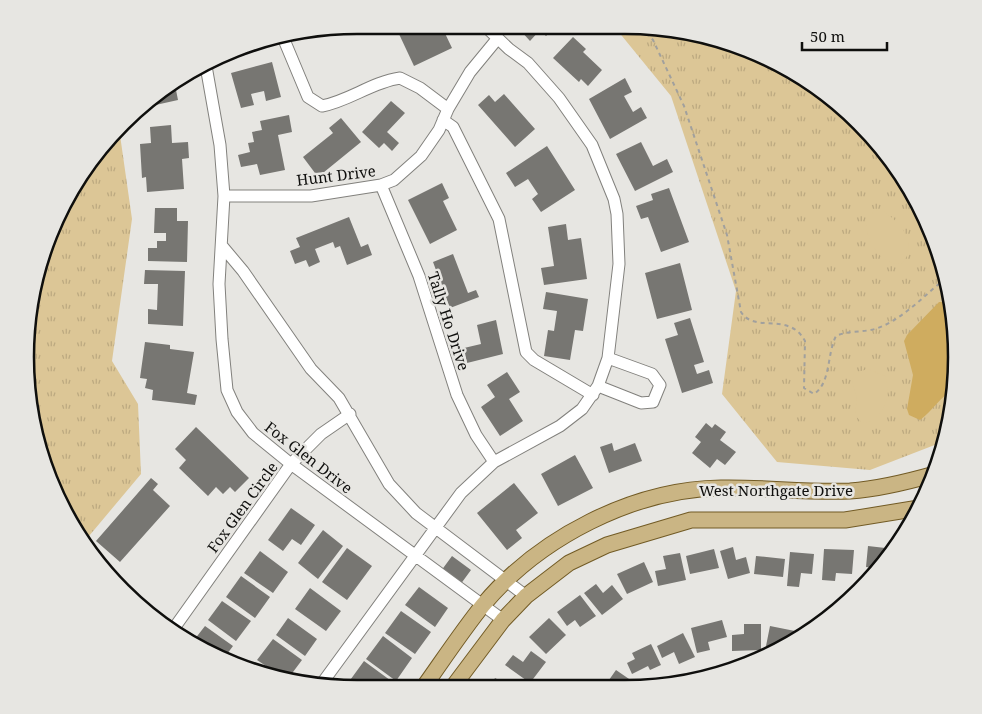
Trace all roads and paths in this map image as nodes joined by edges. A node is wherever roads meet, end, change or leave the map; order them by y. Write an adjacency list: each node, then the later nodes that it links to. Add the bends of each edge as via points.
1 (494, 34): 3 (street)
2 (648, 34): 10 (path, via 684,106 726,235 741,312 745,319 756,323 782,323 802,336 806,341 804,388 814,394 823,386 836,336 880,328)
3 (498, 38): 6 (street, Hunt Drive, via 470,72); 11 (street, via 528,63 559,98 592,145 614,199 619,264)
4 (285, 42): 6 (street, via 308,97 322,106 400,78 420,88)
5 (207, 71): 8 (street, Fox Glen Drive, via 220,146)
6 (446, 114): 7 (street, Hunt Drive, via 421,156 394,180); 12 (street, via 499,218 526,352 534,360)
7 (381, 185): 8 (street, Hunt Drive, via 311,196); 14 (street, Tally Ho Drive, via 419,276 458,395 476,434)
8 (224, 196): 9 (street, Fox Glen Drive)
9 (222, 246): 13 (street, via 311,369); 15 (street, Fox Glen Drive, via 220,326 227,390 237,412 253,433)
10 (939, 283)
11 (608, 358): 12 (street); 12 (street, via 652,374 660,385 653,402)
12 (595, 390): 14 (street, via 582,409 560,426)
13 (350, 414): 15 (street, Fox Glen Circle, via 321,434); 18 (street, via 389,484)
14 (494, 462): 18 (street, via 461,493)
15 (291, 464): 19 (street, Fox Glen Drive); 24 (street, Fox Glen Circle)
16 (924, 481): 20 (main road, West Northgate Drive, via 849,491 686,490 640,502 603,517 553,544)
17 (910, 509): 21 (main road, West Northgate Drive, via 846,520 691,520 607,545 569,563)
18 (434, 527): 19 (street); 20 (street)
19 (414, 555): 22 (street, Fox Glen Drive); 25 (street)
20 (506, 581): 21 (street); 22 (main road, West Northgate Drive)
21 (526, 596): 23 (main road, West Northgate Drive)
22 (484, 605): 23 (street, Fox Glen Drive); 26 (main road, West Northgate Drive)
23 (503, 620): 27 (main road, West Northgate Drive)
24 (176, 625)
25 (325, 678)
26 (429, 680)
27 (458, 680)

